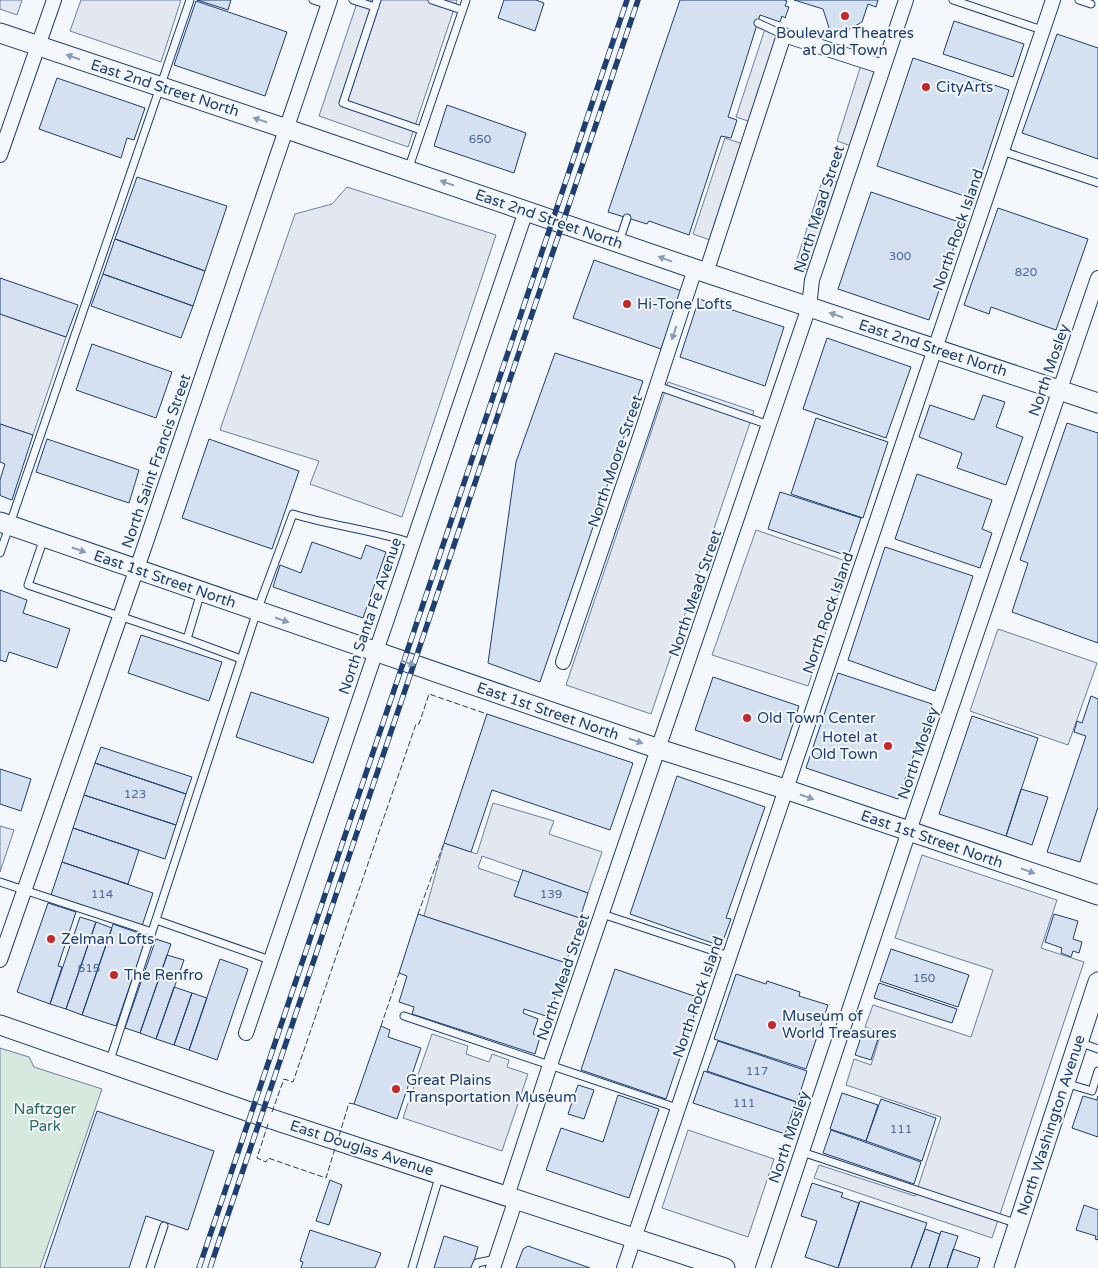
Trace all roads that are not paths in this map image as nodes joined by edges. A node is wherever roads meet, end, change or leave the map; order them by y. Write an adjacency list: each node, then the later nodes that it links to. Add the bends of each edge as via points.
1 (54, 0): 19 (street)
2 (190, 0): 21 (lane)
3 (313, 0): 11 (lane)
4 (353, 0): 12 (lane)
5 (432, 0): 14 (lane)
6 (466, 0): 14 (lane)
7 (906, 0): 20 (street, North Mead Street)
8 (953, 0): 16 (lane)
9 (1053, 0): 16 (street, North Rock Island)
10 (1079, 0): 13 (lane)
11 (329, 3): 22 (street, North Saint Francis Street)
12 (376, 4): 23 (lane, via 342,103)
13 (1091, 4)
14 (462, 10): 23 (lane)
15 (758, 23): 18 (lane)
16 (1042, 30): 24 (street, North Rock Island)
17 (0, 33): 19 (street, East 2nd Street North)
18 (784, 35): 20 (street); 31 (street, North Moore Street)
19 (38, 46): 21 (street, East 2nd Street North, one-way to 19); 25 (street)
20 (883, 67): 34 (street, North Mead Street, via 812,280)
21 (160, 86): 22 (street, East 2nd Street North, one-way to 21); 40 (lane)
22 (287, 129): 26 (street, East 2nd Street North); 44 (street, North Saint Francis Street)
23 (421, 130): 26 (lane)
24 (1002, 151): 27 (lane); 35 (street, North Rock Island)
25 (0, 155)
26 (408, 170): 28 (street, East 2nd Street North, one-way to 26)
27 (1098, 183)
28 (526, 211): 30 (street, East 2nd Street North); 42 (street, North Santa Fe Avenue)
29 (627, 218): 30 (lane)
30 (619, 243): 31 (street, East 2nd Street North, one-way to 30)
31 (700, 271): 34 (street, East 2nd Street North); 36 (street, North Moore Street, one-way to 36)
32 (1098, 278): 33 (street, North Mosley)
33 (1094, 303): 37 (street, North Mosley)
34 (810, 307): 35 (street, East 2nd Street North, one-way to 34); 39 (street, North Mead Street)
35 (935, 349): 37 (street, East 2nd Street North); 53 (street, North Rock Island)
36 (657, 386): 39 (lane); 51 (street, North Moore Street)
37 (1059, 390): 38 (street, East 2nd Street North); 54 (street, North Mosley)
38 (1098, 403)
39 (769, 425): 52 (street, North Mead Street)
40 (5, 524): 41 (street, East 1st Street North); 43 (lane)
41 (44, 538): 44 (street, East 1st Street North, one-way to 44); 47 (lane, via 28,585)
42 (412, 543): 46 (lane, via 293,514); 49 (street, North Santa Fe Avenue)
43 (0, 553)
44 (137, 570): 45 (street, East 1st Street North); 47 (street, North Saint Francis Street)
45 (201, 592): 46 (street, East 1st Street North); 48 (lane)
46 (257, 611): 49 (street, East 1st Street North, one-way to 49); 50 (lane)
47 (120, 617): 48 (lane); 56 (street, North Saint Francis Street)
48 (187, 640): 50 (lane)
49 (375, 652): 52 (street, East 1st Street North, one-way to 52); 63 (street, North Santa Fe Avenue)
50 (241, 659): 59 (lane)
51 (563, 662)
52 (659, 749): 53 (street, East 1st Street North); 58 (street, North Mead Street)
53 (785, 789): 54 (street, East 1st Street North, one-way to 54); 61 (street, North Rock Island)
54 (909, 831): 57 (street, East 1st Street North, one-way to 57); 75 (street, North Mosley)
55 (0, 882): 56 (lane)
56 (24, 890): 60 (lane); 62 (street, North Saint Francis Street)
57 (1098, 894)
58 (602, 914): 61 (lane); 71 (street, North Mead Street)
59 (156, 920): 60 (lane); 63 (lane)
60 (152, 932): 70 (lane)
61 (729, 956): 74 (street, North Rock Island)
62 (0, 960)
63 (270, 960): 67 (street, North Santa Fe Avenue)
64 (1098, 982): 68 (street, North Washington Avenue)
65 (404, 1016): 71 (lane)
66 (0, 1025): 70 (street, East Douglas Avenue)
67 (246, 1033)
68 (1078, 1042): 69 (lane); 73 (street, North Washington Avenue)
69 (1098, 1048)
70 (108, 1063): 76 (street, East Douglas Avenue)
71 (550, 1065): 74 (lane); 77 (street, North Mead Street)
72 (1098, 1071): 73 (lane, via 1092,1091)
73 (1065, 1082): 78 (street, North Washington Avenue)
74 (677, 1108): 80 (street, North Rock Island)
75 (802, 1152): 78 (lane); 87 (street, North Mosley)
76 (440, 1174): 77 (street, East Douglas Avenue); 83 (lane)
77 (512, 1197): 80 (street, East Douglas Avenue); 81 (street, North Mead Street)
78 (1018, 1224): 88 (street, North Washington Avenue)
79 (164, 1226): 82 (lane)
80 (634, 1237): 85 (street, North Rock Island); 86 (street, East Douglas Avenue)
81 (494, 1263): 84 (lane, via 477,1263)
82 (150, 1268)
83 (412, 1268)
84 (475, 1268)
85 (624, 1268)
86 (725, 1268)
87 (762, 1268)
88 (1004, 1268)

